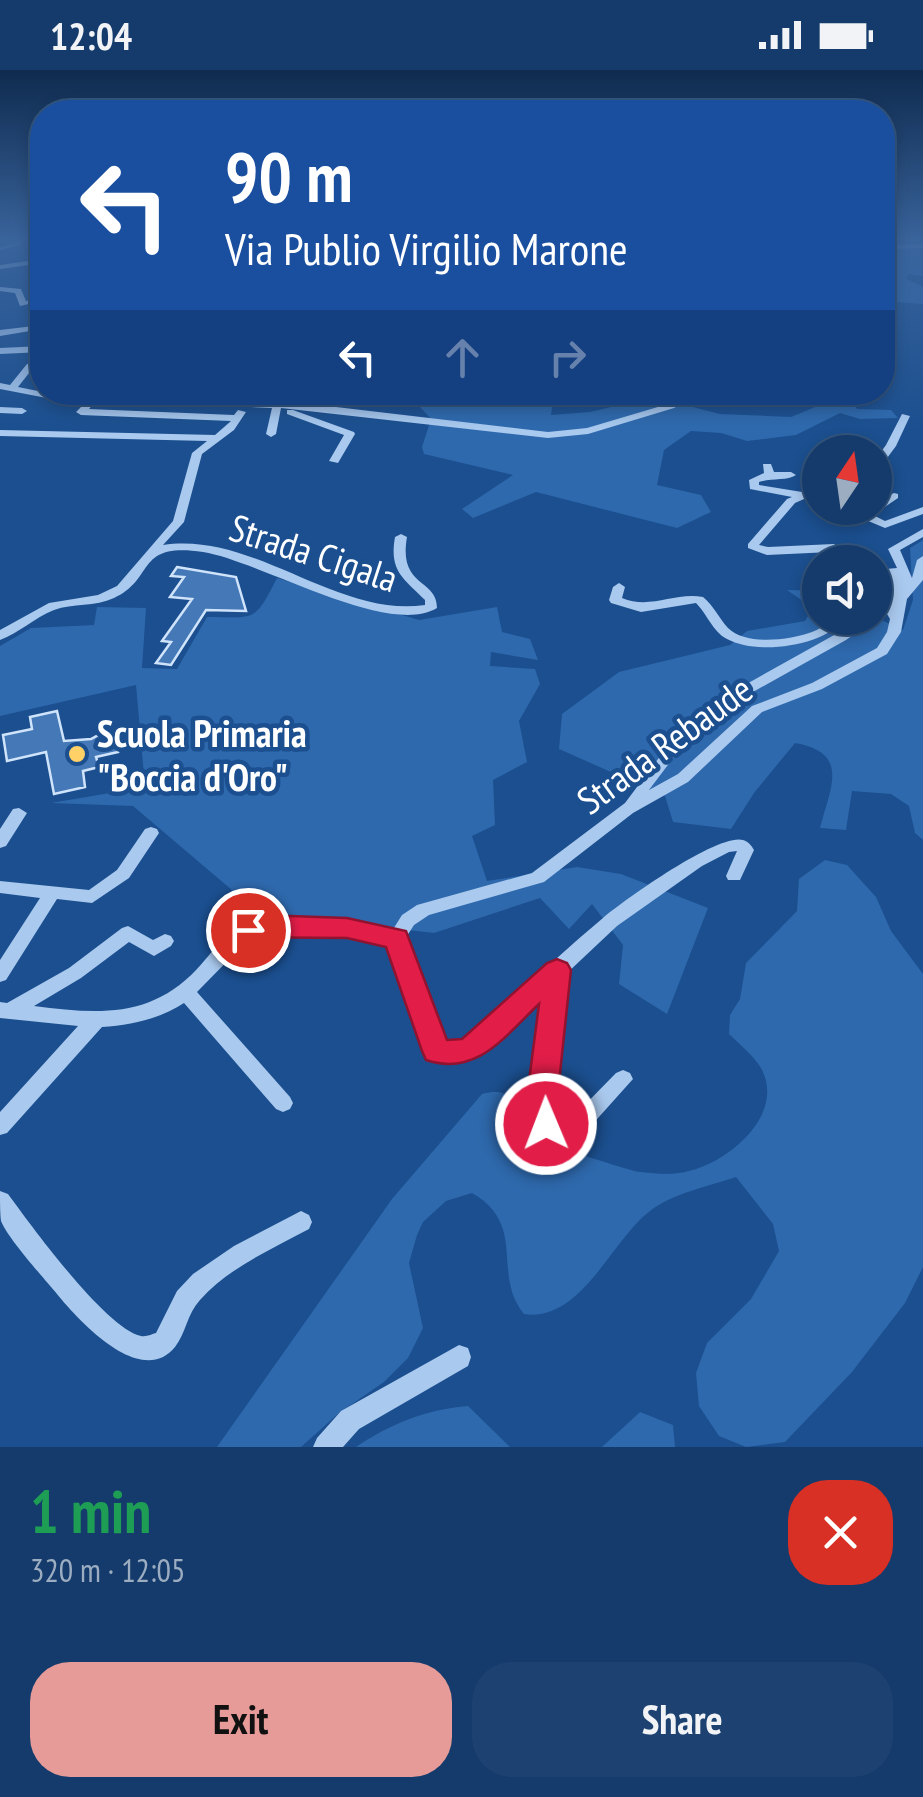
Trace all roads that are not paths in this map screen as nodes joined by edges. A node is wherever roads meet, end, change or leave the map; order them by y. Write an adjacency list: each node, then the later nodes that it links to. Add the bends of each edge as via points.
1 (30, 302): 2 (street)
2 (22, 304): 3 (street)
3 (12, 315)
4 (30, 329): 5 (street)
5 (0, 333)
6 (30, 352): 7 (street)
7 (2, 358)
8 (30, 366): 10 (street)
9 (0, 386): 10 (street)
10 (12, 388): 11 (street)
11 (30, 390)
12 (87, 405): 20 (street, via 81,412)
13 (248, 405): 14 (street); 20 (street, Strada Cigala)
14 (262, 405): 15 (street, via 565,434); 16 (street)
15 (673, 405)
16 (276, 408): 22 (street); 25 (street, via 350,434)
17 (0, 410): 18 (street)
18 (22, 411)
19 (904, 416): 24 (street)
20 (236, 418): 23 (street, Strada Cigala)
21 (0, 433): 23 (street)
22 (272, 434)
23 (219, 438): 33 (street, Strada Cigala, via 197,454 178,522)
24 (892, 444)
25 (334, 462)
26 (791, 475): 27 (street, via 769,470 753,486)
27 (802, 495): 32 (street, via 779,512 752,548)
28 (923, 510): 29 (street)
29 (892, 523)
30 (923, 532): 36 (street, via 894,550 906,575)
31 (402, 537): 33 (street, Strada Cigala, via 398,568 431,599 431,608 415,614 353,600 228,551)
32 (802, 549)
33 (152, 550): 41 (street, Strada Cigala, via 113,594 54,606)
34 (923, 560): 36 (street, via 916,583)
35 (619, 587): 39 (street, via 615,600 642,609 700,600 721,629 748,642)
36 (902, 597): 38 (street, Strada Rebaude)
37 (892, 613): 38 (street)
38 (898, 619): 42 (street, Strada Rebaude, via 882,650 817,686 756,709 683,778)
39 (814, 635)
40 (845, 635): 42 (street, via 705,713)
41 (0, 636)
42 (626, 810): 49 (street, Strada Rebaude, via 553,870 423,910)
43 (19, 814): 45 (street)
44 (151, 833): 48 (street, via 122,874 92,896)
45 (0, 842)
46 (734, 876): 51 (street, via 746,850 726,846 612,920)
47 (0, 887): 48 (street)
48 (52, 893): 52 (street)
49 (396, 939): 51 (street, via 436,1051 471,1050); 53 (street, via 347,928 262,925 228,947)
50 (164, 941): 54 (street, via 154,949 128,932 75,973)
51 (557, 970): 56 (street, via 540,1112 546,1124 574,1130)
52 (0, 974)
53 (186, 992): 55 (street, via 150,1011); 57 (street)
54 (5, 1010): 55 (street)
55 (96, 1021): 58 (street)
56 (623, 1079)
57 (283, 1102)
58 (0, 1126)
59 (0, 1201): 60 (street, via 90,1313 132,1345 151,1350 162,1344 191,1292)
60 (301, 1222)
61 (460, 1358): 62 (street, via 350,1420)
62 (326, 1447)

